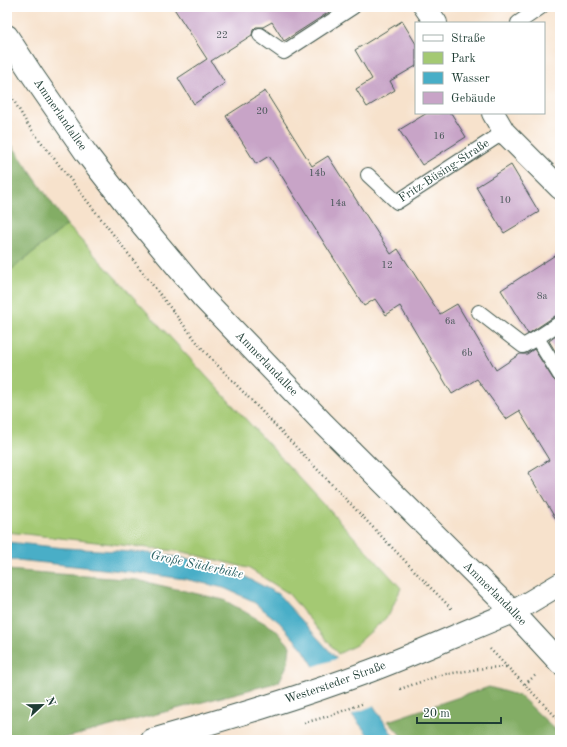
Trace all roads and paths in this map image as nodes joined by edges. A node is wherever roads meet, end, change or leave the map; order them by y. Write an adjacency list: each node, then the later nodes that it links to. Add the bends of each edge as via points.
1 (353, 7): 6 (lane, via 284,52)
2 (425, 7): 4 (main road)
3 (541, 7): 5 (lane)
4 (435, 22)
5 (519, 22)
6 (260, 35)
7 (7, 36): 17 (main road, Ammerlandallee, via 86,152 204,299 324,424)
8 (494, 114): 9 (main road)
9 (504, 132): 10 (lane, Fritz-Büsing-Straße, via 397,202); 11 (main road)
10 (368, 175)
11 (560, 188)
12 (479, 312): 14 (lane, via 522,346)
13 (560, 323): 14 (lane)
14 (537, 338): 15 (lane)
15 (560, 374)
16 (560, 584): 17 (main road, Westersteder Straße)
17 (513, 612): 19 (main road, Ammerlandallee); 25 (main road, Westersteder Straße, via 371,671 312,692 243,715)
18 (493, 652): 20 (path)
19 (560, 663)
20 (506, 666): 21 (path, via 441,675); 24 (path)
21 (395, 690)
22 (367, 701): 23 (path)
23 (332, 715)
24 (560, 721)
25 (152, 740)

